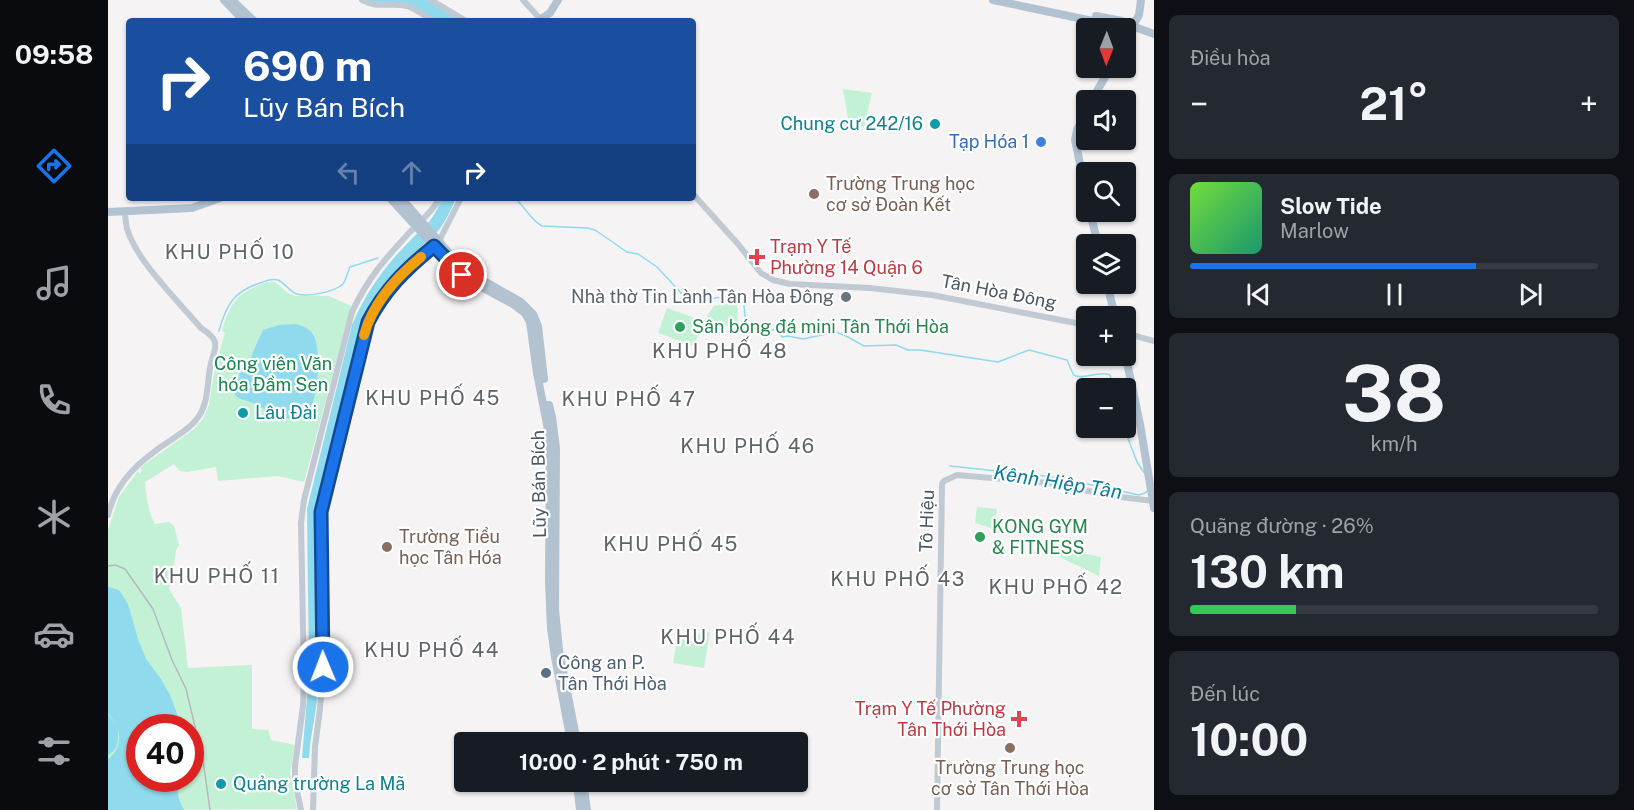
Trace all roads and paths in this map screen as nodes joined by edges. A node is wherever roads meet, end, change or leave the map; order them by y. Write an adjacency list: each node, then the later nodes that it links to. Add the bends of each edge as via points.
1 (224, 0): 11 (main road)
2 (232, 0): 12 (main road)
3 (362, 0): 13 (street, via 378,6 409,7)
4 (431, 0): 14 (street)
5 (523, 0): 15 (street)
6 (558, 0): 10 (main road)
7 (993, 0): 16 (main road)
8 (1018, 0): 17 (main road)
9 (1141, 0): 18 (main road)
10 (550, 17)
11 (241, 18)
12 (251, 18)
13 (428, 18)
14 (461, 18)
15 (538, 18)
16 (1078, 18)
17 (1107, 18)
18 (1136, 20)
19 (1136, 27): 20 (main road)
20 (1154, 33)
21 (696, 198): 31 (street, Tân Hòa Đông, via 761,273 773,280 949,297)
22 (212, 201): 27 (main road, via 192,208)
23 (393, 201): 29 (main road)
24 (403, 201): 29 (main road)
25 (438, 201): 29 (street)
26 (459, 201): 30 (street)
27 (125, 211): 28 (main road); 36 (street, via 129,234 146,263 216,345 198,418 132,470 117,491)
28 (108, 212)
29 (420, 224): 30 (main road); 42 (street, via 384,260 352,312 304,500 304,680 295,766)
30 (435, 242): 37 (main road, Lũy Bán Bích, via 462,275 513,304 530,322 550,440 551,628); 38 (main road, Lũy Bán Bích, via 463,268 509,295 536,319 556,448 555,609); 41 (street, via 390,286 368,322 322,506 323,679)
31 (1076, 323)
32 (1136, 336): 33 (street)
33 (1154, 341)
34 (1128, 366): 35 (main road)
35 (1153, 504): 45 (street, Tô Hiệu, via 1041,482 957,475 944,481)
36 (108, 515)
37 (569, 732)
38 (575, 732)
39 (578, 792): 43 (main road)
40 (584, 792): 44 (main road)
41 (313, 807): 42 (street)
42 (300, 808)
43 (580, 810)
44 (587, 810)
45 (937, 810)

